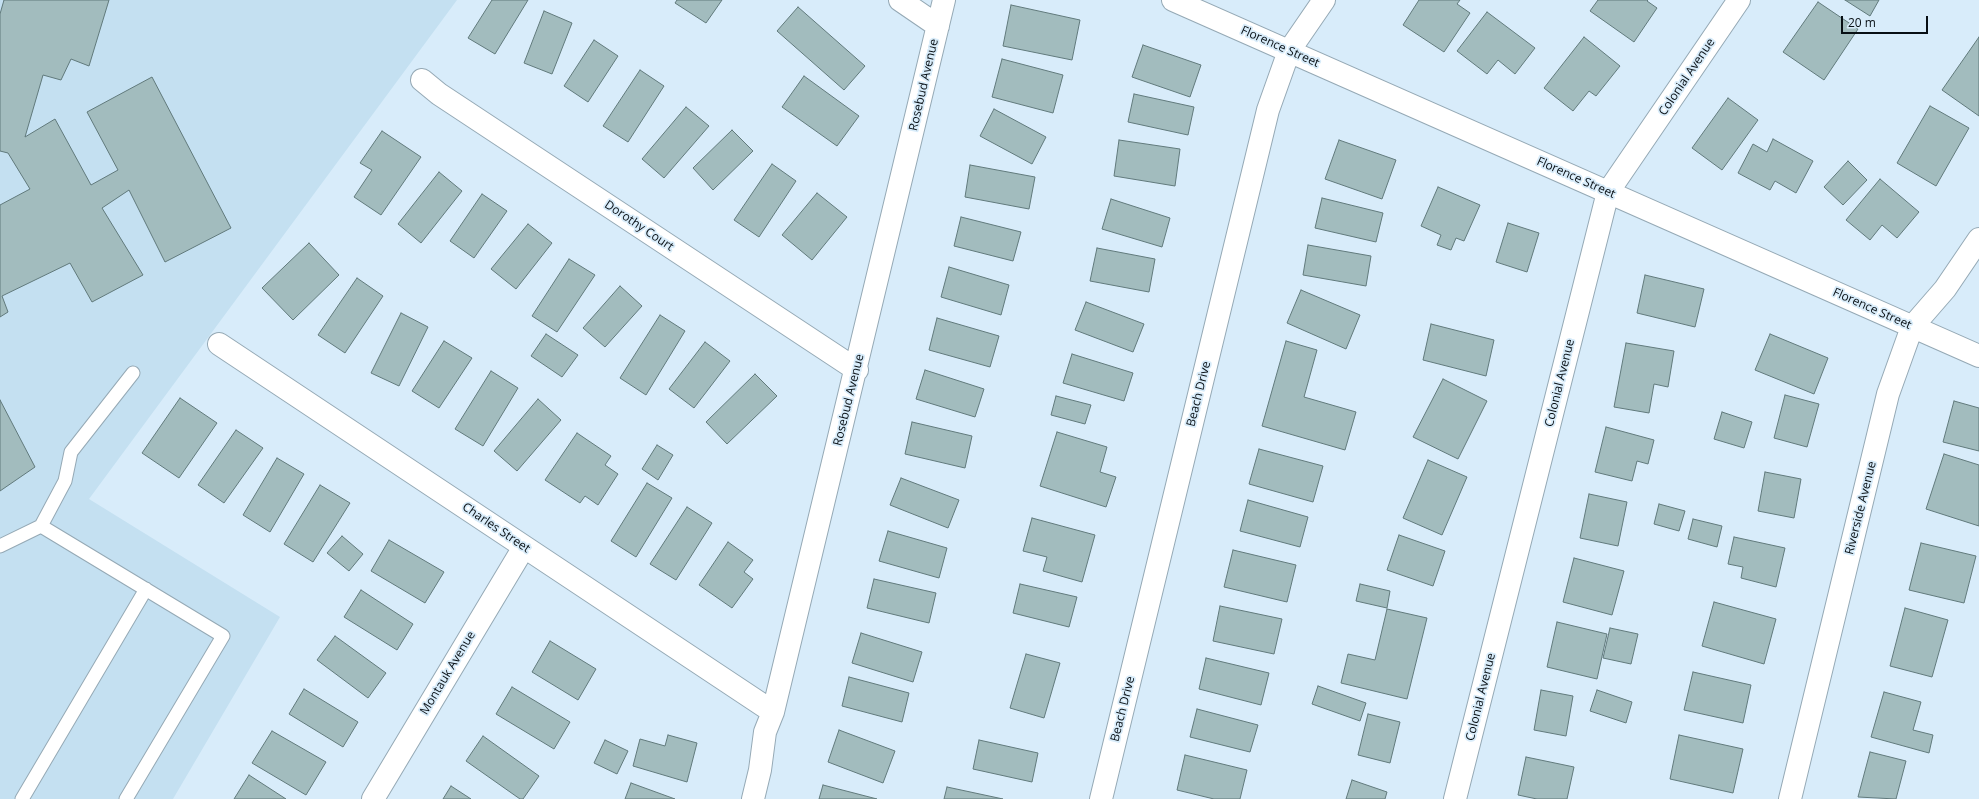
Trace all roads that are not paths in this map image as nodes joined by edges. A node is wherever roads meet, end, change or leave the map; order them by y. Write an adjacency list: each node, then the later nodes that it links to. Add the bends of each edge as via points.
1 (900, 0): 6 (street)
2 (944, 0): 6 (street, Rosebud Avenue)
3 (1173, 0): 7 (street, Florence Street)
4 (1324, 0): 7 (street, Beach Drive)
5 (1739, 0): 9 (street, Colonial Avenue)
6 (938, 26): 14 (street, Rosebud Avenue)
7 (1289, 51): 9 (street, Florence Street); 25 (street, Beach Drive, via 1268,110)
8 (422, 80): 14 (street, Dorothy Court, via 439,94)
9 (1608, 192): 11 (street, Florence Street); 26 (street, Colonial Avenue)
10 (1979, 239): 11 (street, Riverside Avenue, via 1945,289)
11 (1912, 327): 13 (street, Florence Street); 27 (street, Riverside Avenue, via 1888,394)
12 (219, 344): 18 (street, Charles Street)
13 (1979, 356)
14 (856, 370): 20 (street, Rosebud Avenue)
15 (133, 372): 16 (lane, via 71,452 66,481)
16 (41, 526): 17 (lane); 19 (lane)
17 (0, 546)
18 (524, 547): 20 (street, Charles Street); 23 (street, Montauk Avenue)
19 (146, 589): 21 (lane); 22 (lane, via 223,636)
20 (773, 712): 24 (street, Rosebud Avenue, via 765,732 760,770)
21 (22, 799)
22 (126, 799)
23 (373, 799)
24 (752, 799)
25 (1101, 799)
26 (1455, 799)
27 (1790, 799)

